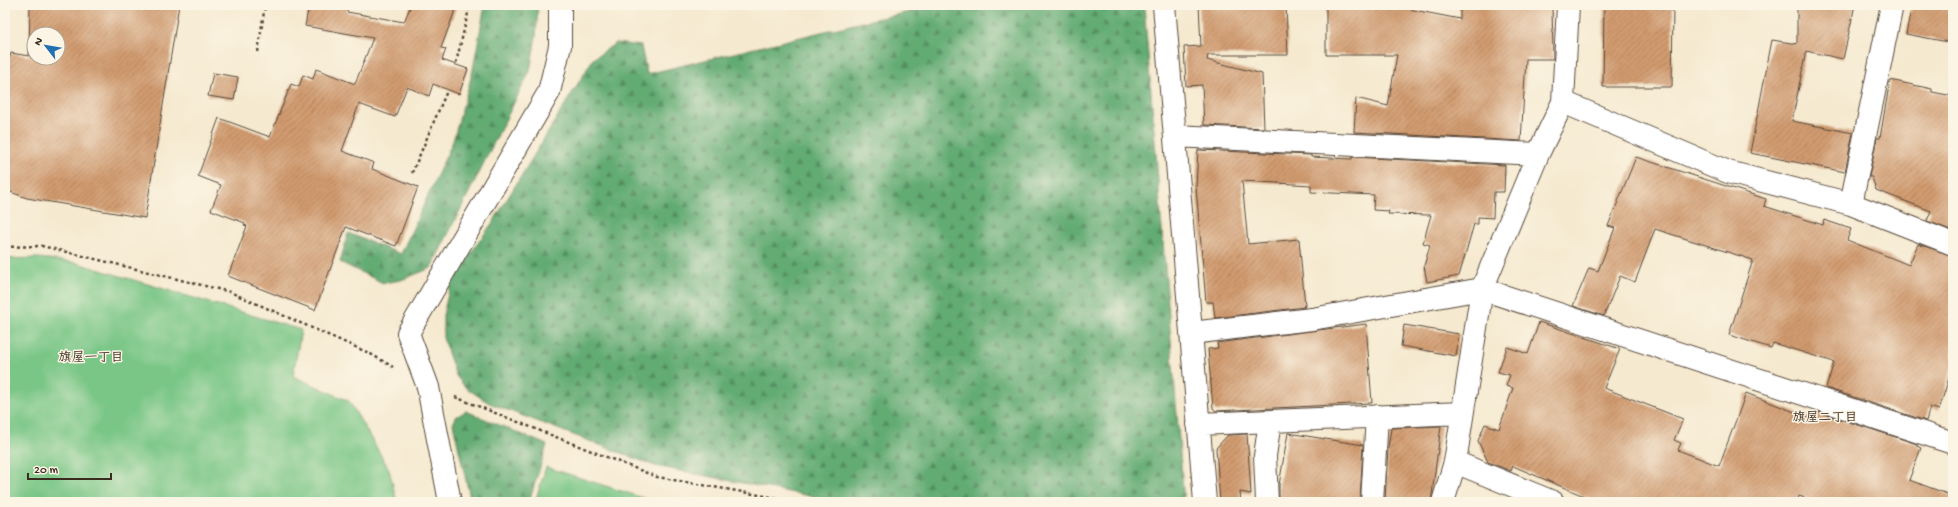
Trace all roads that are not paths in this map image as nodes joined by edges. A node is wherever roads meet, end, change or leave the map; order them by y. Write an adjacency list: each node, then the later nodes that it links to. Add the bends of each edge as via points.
1 (560, 5): 18 (street, via 560,46 549,92 408,333 428,387)
2 (1164, 5): 6 (street)
3 (1568, 5): 5 (street)
4 (1892, 5): 8 (street)
5 (1563, 102): 7 (street); 8 (street, via 1728,172)
6 (1175, 136): 7 (street); 11 (street)
7 (1538, 154): 10 (street)
8 (1851, 204): 9 (street)
9 (1953, 244)
10 (1482, 289): 11 (street, via 1312,319); 12 (street); 16 (street)
11 (1191, 333): 15 (street)
12 (1462, 413): 13 (street); 17 (street)
13 (1377, 416): 14 (street); 21 (street)
14 (1270, 421): 15 (street); 20 (street, via 1265,456)
15 (1198, 424): 19 (street)
16 (1953, 443)
17 (1455, 462): 22 (street); 23 (street)
18 (450, 502)
19 (1205, 502)
20 (1267, 502)
21 (1372, 502)
22 (1443, 502)
23 (1553, 502)

